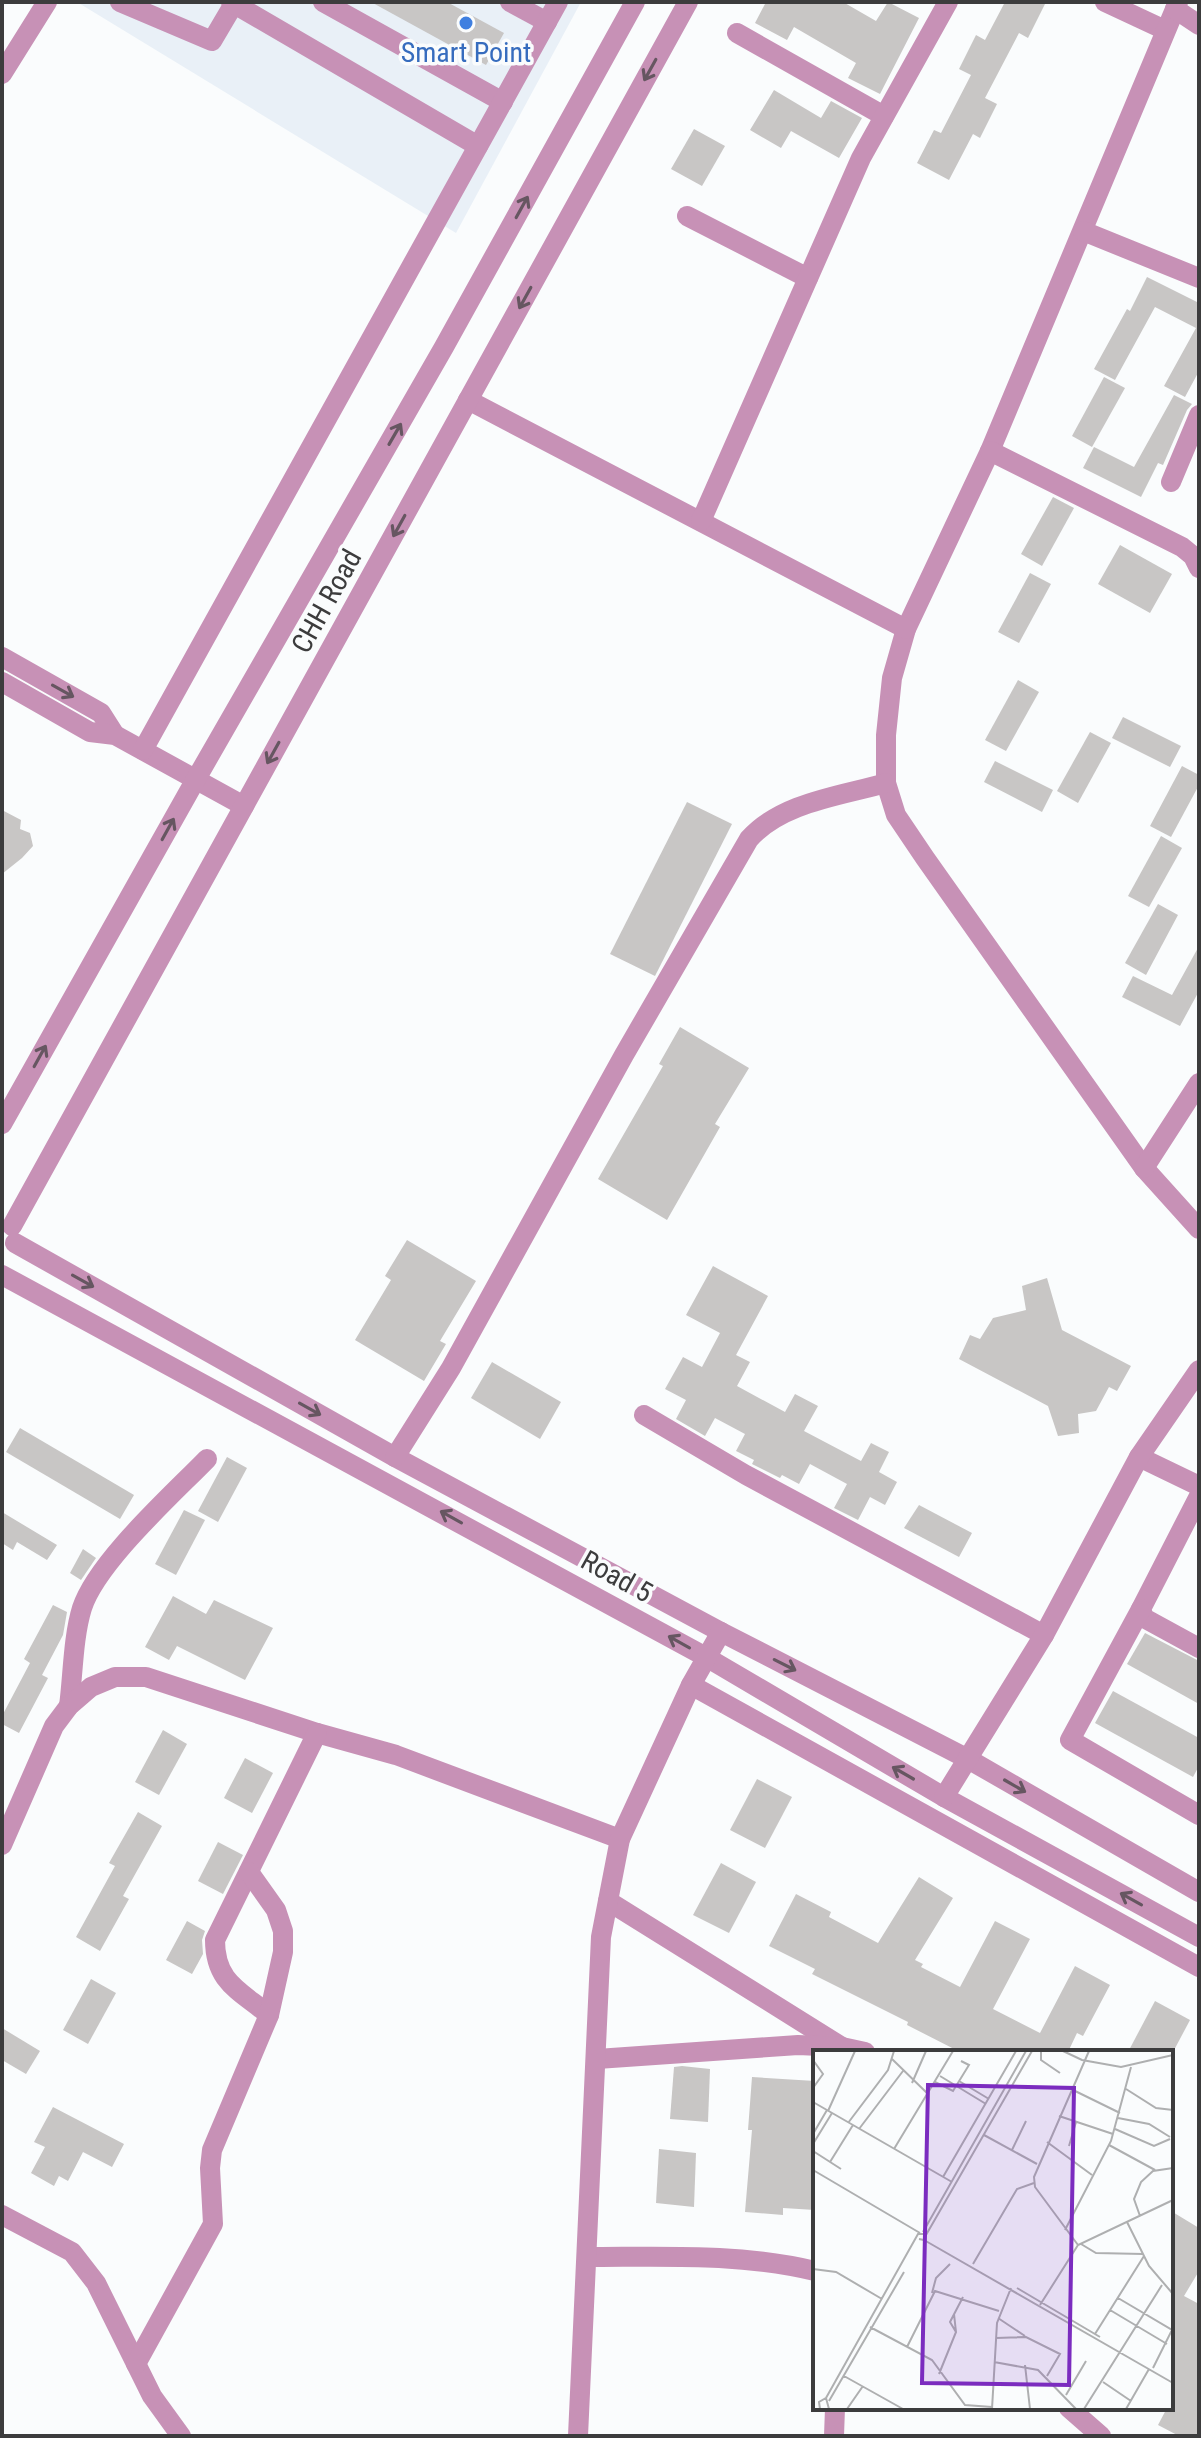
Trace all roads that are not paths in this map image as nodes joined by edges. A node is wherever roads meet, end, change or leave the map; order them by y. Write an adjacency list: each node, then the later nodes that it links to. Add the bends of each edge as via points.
1 (47, 2): 16 (street)
2 (120, 2): 10 (street, via 212,41)
3 (323, 2): 17 (street)
4 (510, 2): 12 (street)
5 (558, 2): 12 (street)
6 (635, 2): 35 (street, one-way to 6)
7 (688, 2): 24 (street, CHH Road, one-way to 24)
8 (948, 2): 18 (street)
9 (1105, 2): 14 (street)
10 (233, 3): 19 (street)
11 (1176, 6): 13 (street); 14 (street)
12 (547, 22): 17 (street)
13 (1199, 25)
14 (1165, 30): 21 (street)
15 (737, 33): 18 (street)
16 (3, 72)
17 (503, 102): 19 (street)
18 (884, 116): 22 (street)
19 (478, 146): 34 (street)
20 (687, 216): 22 (street)
21 (1083, 231): 23 (street); 26 (street)
22 (808, 278): 28 (street)
23 (1199, 278)
24 (468, 400): 28 (street); 37 (street, CHH Road, one-way to 37)
25 (1199, 415): 27 (street)
26 (990, 451): 29 (street, via 1182,547); 30 (street)
27 (1171, 482)
28 (701, 521): 30 (street)
29 (1199, 568)
30 (906, 629): 36 (street, via 892,678)
31 (2, 657): 33 (street, one-way to 33, via 101,713)
32 (2, 682): 33 (street, via 90,732)
33 (115, 735): 34 (street)
34 (143, 750): 35 (street)
35 (196, 779): 37 (street); 39 (street, one-way to 35)
36 (886, 783): 40 (street, via 910,837); 47 (street, via 785,812 749,839 451,1368)
37 (244, 806): 41 (street, CHH Road)
38 (1199, 1083): 40 (street)
39 (2, 1124)
40 (1144, 1168): 42 (street)
41 (10, 1227): 43 (street, CHH Road, via 13,1254); 47 (street, Road 5, one-way to 47)
42 (1199, 1229)
43 (2, 1268)
44 (2, 1275): 56 (street, Road 5, one-way to 44)
45 (1199, 1370): 48 (street)
46 (644, 1415): 54 (street)
47 (395, 1457): 53 (street, Road 5)
48 (1139, 1457): 50 (street); 54 (street)
49 (207, 1459): 58 (street, via 97,1579 82,1611)
50 (1199, 1486)
51 (1199, 1496): 52 (street)
52 (1141, 1609): 55 (street, via 1144,1618); 62 (street, via 1070,1740)
53 (721, 1632): 56 (street); 60 (street, Road 5, one-way to 60)
54 (1044, 1635): 60 (street)
55 (1199, 1648)
56 (706, 1657): 57 (street); 61 (street, Road 5, one-way to 56)
57 (691, 1685): 63 (street); 69 (street)
58 (69, 1706): 59 (street, via 91,1687 115,1677 146,1677); 64 (street, via 54,1726)
59 (317, 1733): 63 (street, via 396,1755); 65 (street)
60 (968, 1759): 61 (street); 66 (street, Road 5, one-way to 66)
61 (944, 1797): 68 (street, Road 5, one-way to 61)
62 (1199, 1815)
63 (620, 1839): 67 (street)
64 (2, 1845)
65 (249, 1872): 70 (street, via 276,1910 283,1931); 70 (street, via 215,1940 215,1959 221,1974)
66 (1199, 1892)
67 (608, 1901): 71 (street); 73 (street, via 601,1937)
68 (1199, 1937)
69 (1199, 1967)
70 (269, 2015): 77 (street, via 212,2150 213,2224)
71 (842, 2047): 72 (street); 73 (street, via 798,2045)
72 (856, 2050)
73 (597, 2059): 75 (street)
74 (2, 2215): 77 (street, via 72,2252 96,2283)
75 (587, 2257): 76 (street, via 744,2258); 81 (street)
76 (813, 2271)
77 (136, 2364): 80 (street)
78 (835, 2410): 82 (street)
79 (1071, 2410): 83 (street)
80 (181, 2436)
81 (578, 2436)
82 (834, 2436)
83 (1101, 2436)

